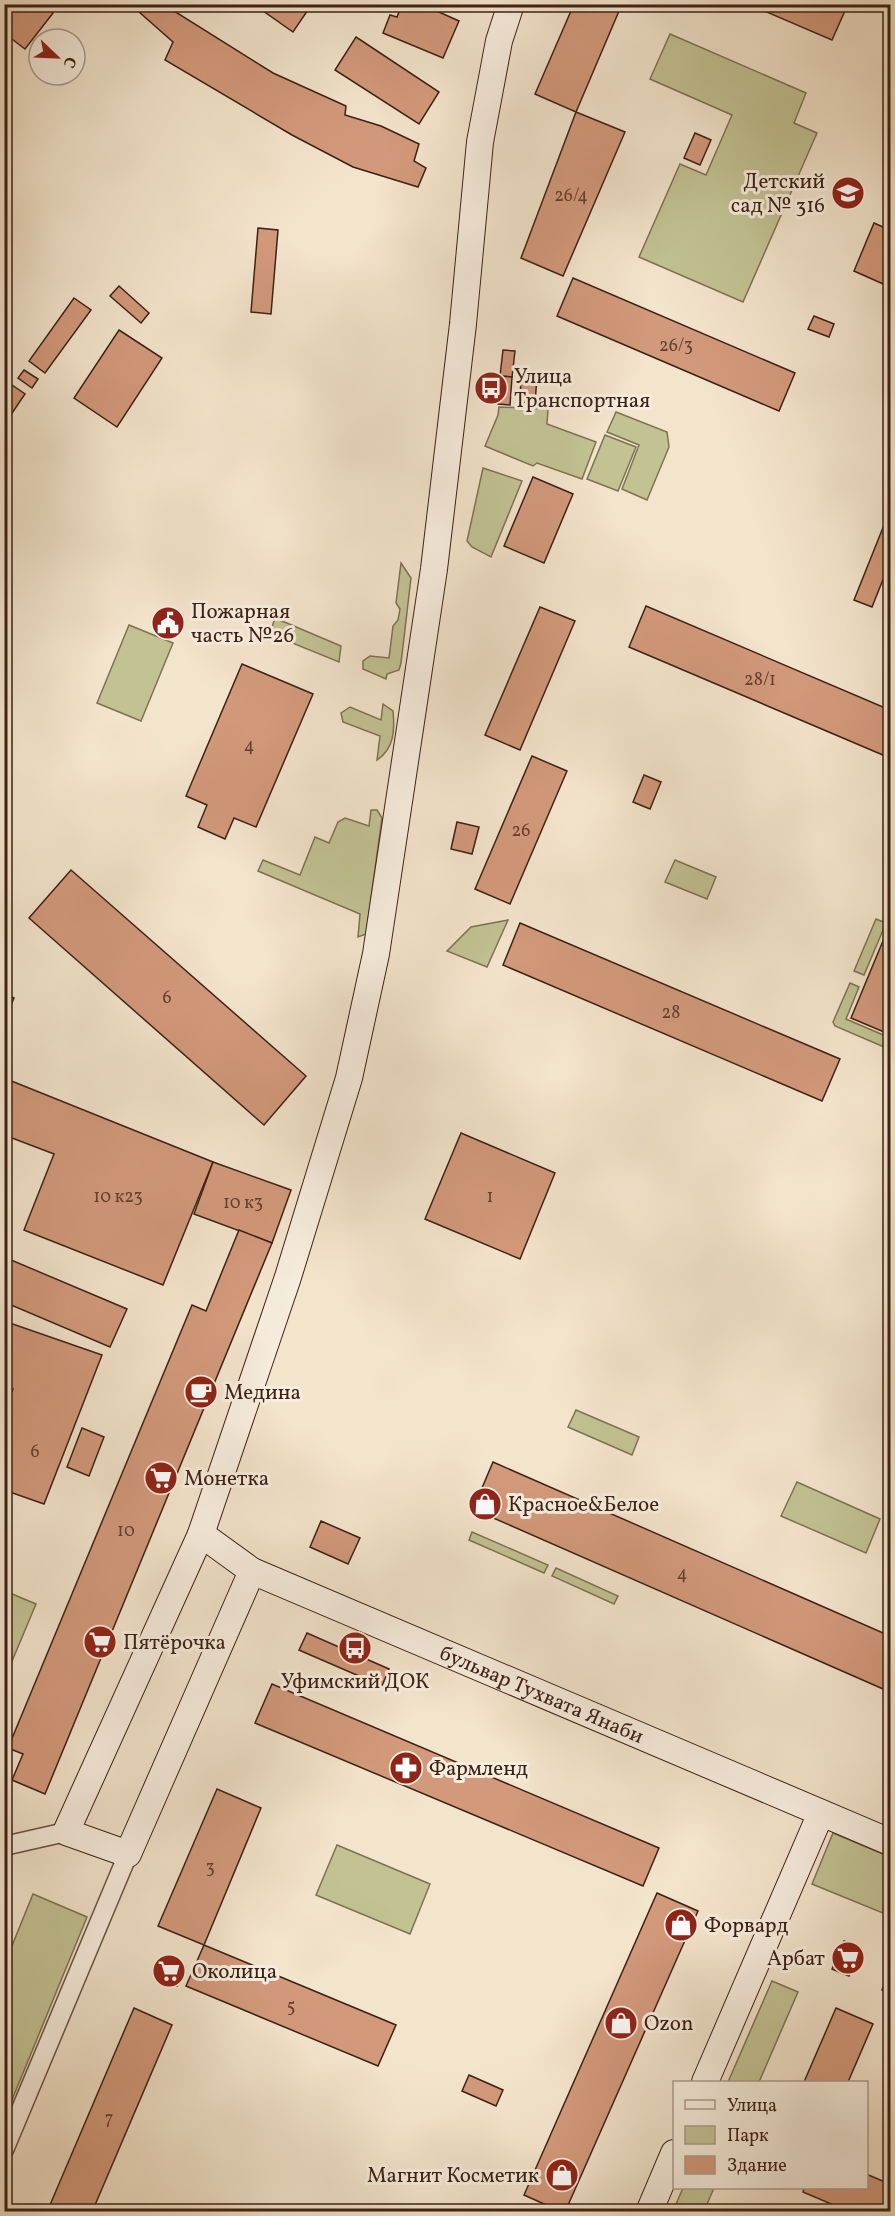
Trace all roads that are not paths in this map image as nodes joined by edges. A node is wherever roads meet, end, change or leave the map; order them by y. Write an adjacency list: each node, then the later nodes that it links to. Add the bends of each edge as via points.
1 (511, 4): 2 (street, via 499,41 480,142 434,569 376,954 350,1078)
2 (201, 1534): 3 (street, бульвар Тухвата Янаби); 5 (street)
3 (252, 1571): 4 (street, бульвар Тухвата Янаби); 8 (street)
4 (821, 1812): 6 (street, бульвар Тухвата Янаби); 9 (street)
5 (66, 1832): 7 (street); 8 (street)
6 (891, 1842)
7 (4, 1846)
8 (128, 1854): 10 (street)
9 (705, 2081)
10 (4, 2150)
11 (673, 2157): 12 (street)
12 (649, 2211)

